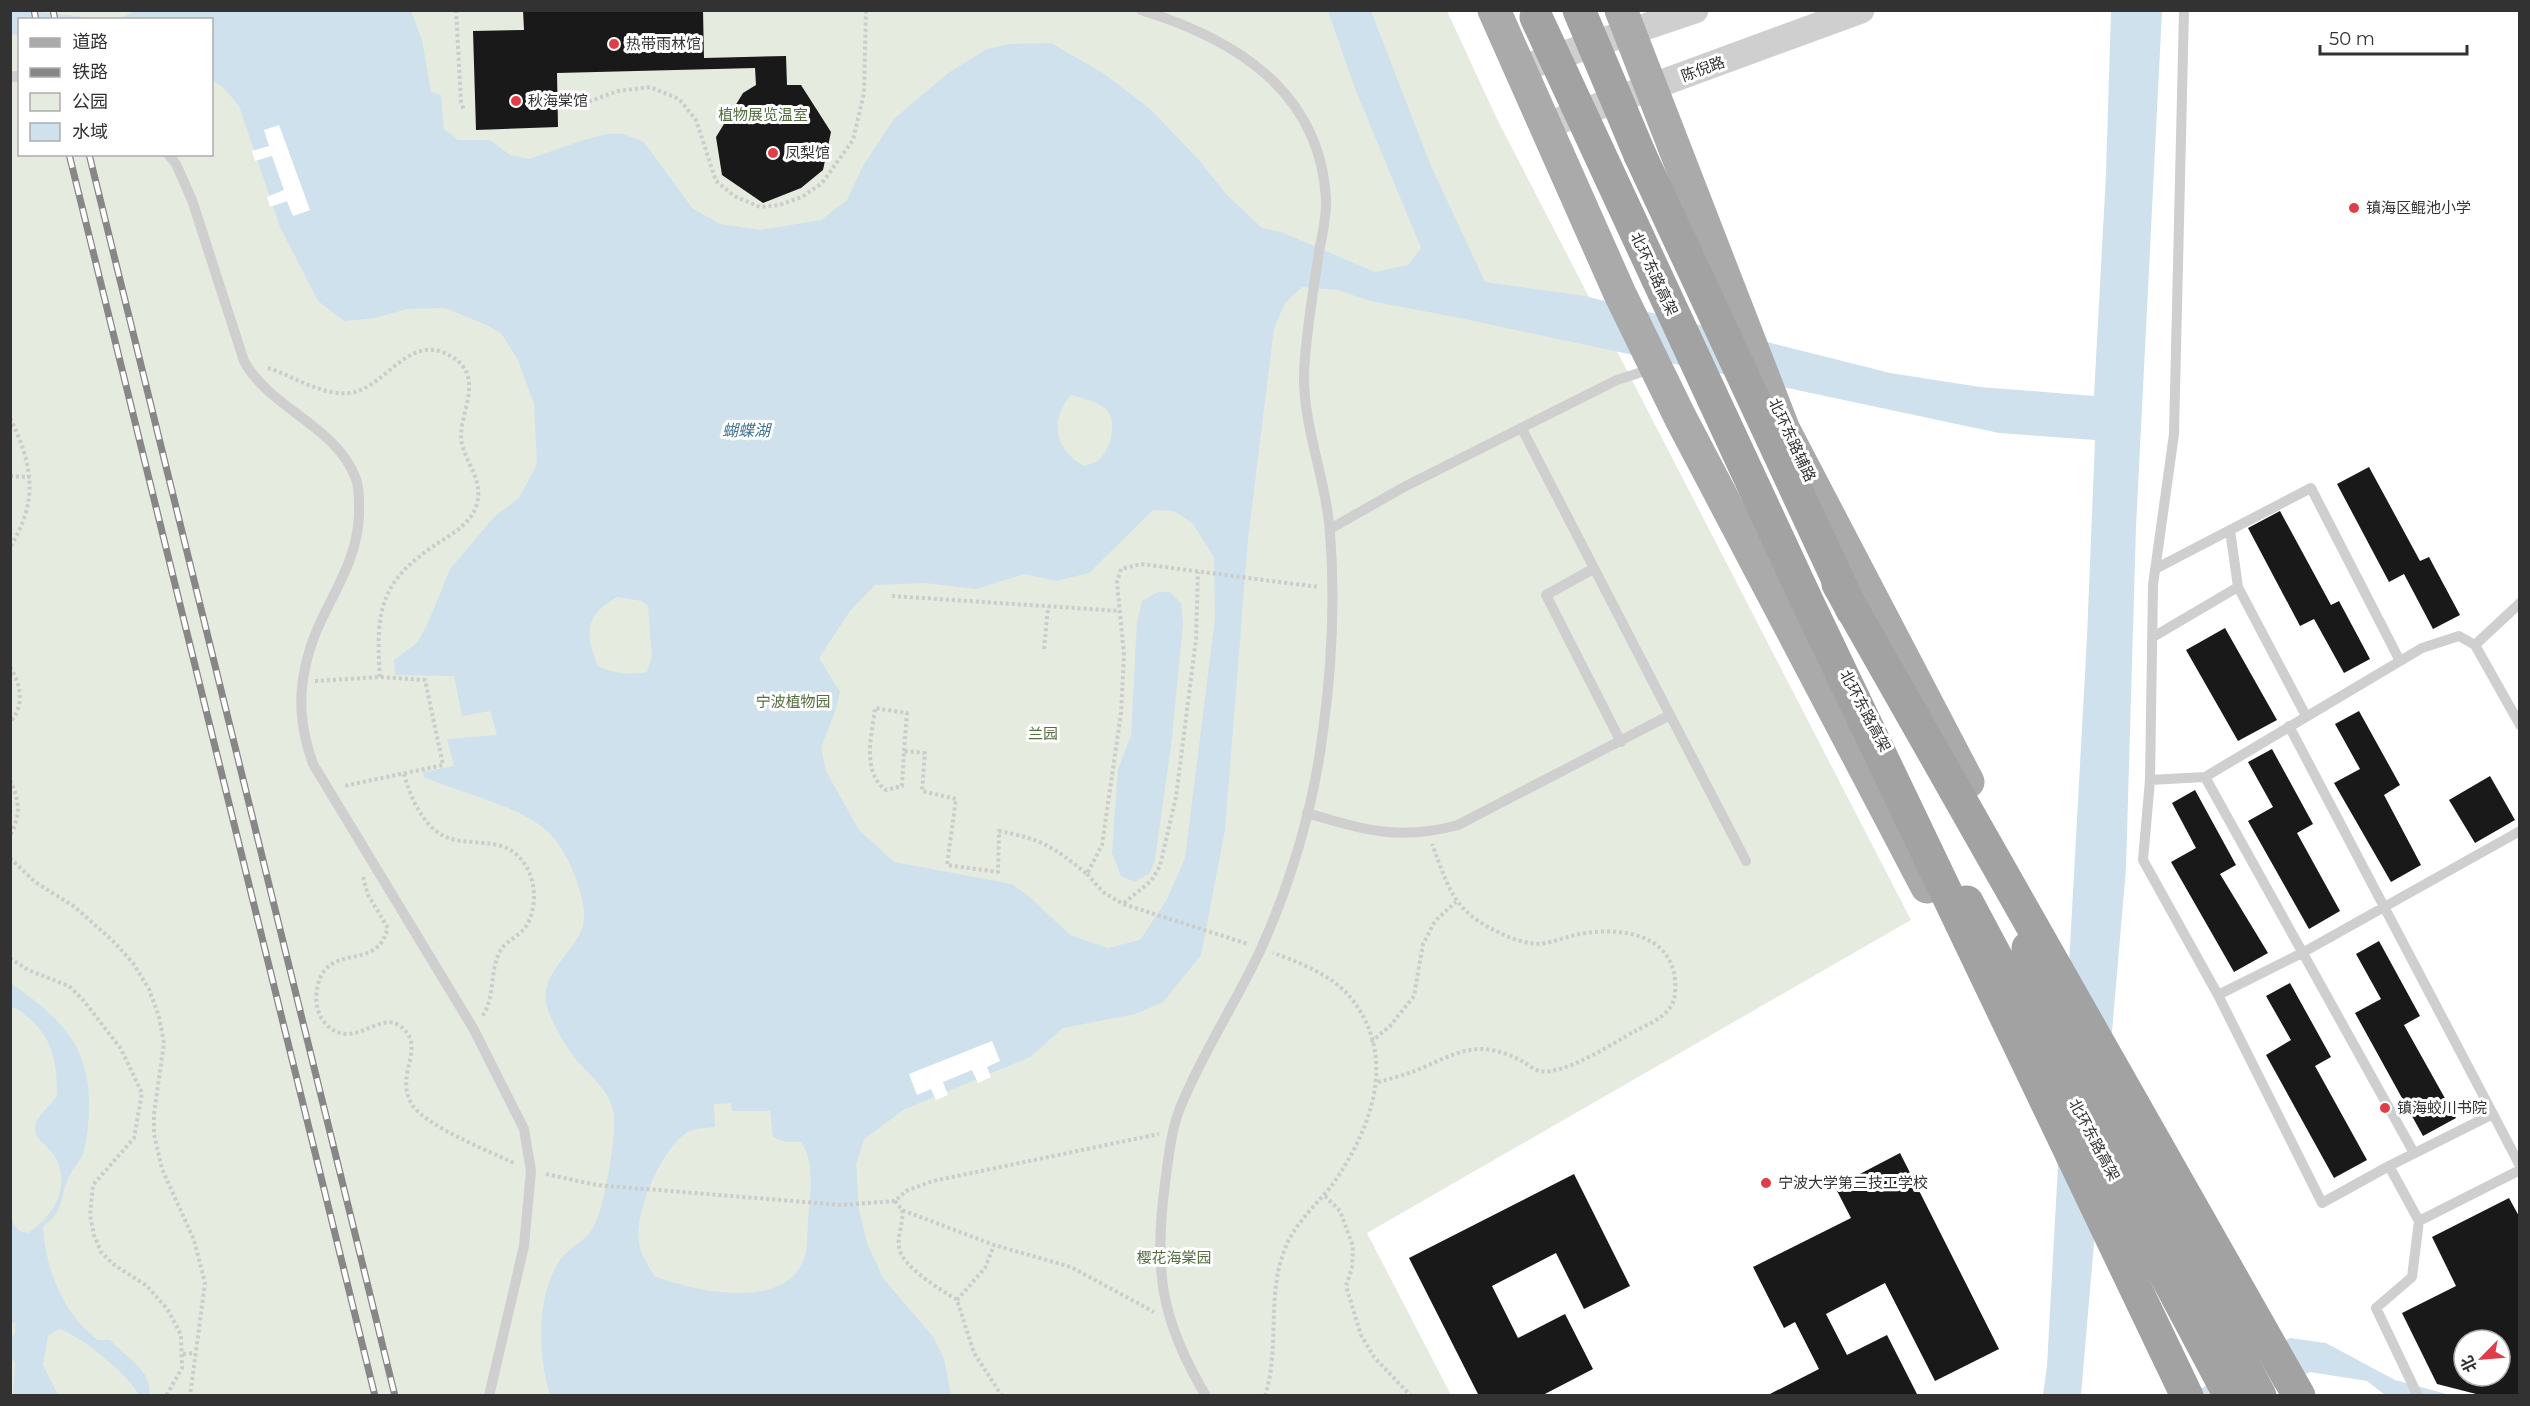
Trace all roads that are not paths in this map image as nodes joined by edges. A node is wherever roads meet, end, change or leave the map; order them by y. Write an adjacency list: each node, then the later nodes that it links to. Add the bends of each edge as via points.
1 (1141, 10): 15 (lane, via 1209,36 1260,67 1305,120 1320,161 1326,200 1305,335 1304,404)
2 (1494, 10): 9 (main road)
3 (1533, 10): 21 (highway, 北环东路高架, bridge)
4 (1579, 10): 19 (highway, 北环东路高架, bridge, via 1640,154)
5 (1695, 10): 8 (street)
6 (1861, 10): 10 (street, 陈倪路)
7 (2184, 10): 18 (lane, via 2174,434)
8 (1625, 21): 9 (street); 10 (main road, 北环东路辅路)
9 (1520, 69): 11 (main road)
10 (1649, 88): 11 (street, 陈倪路); 50 (main road, 北环东路辅路, bridge, via 1784,430 2004,852)
11 (1545, 126): 13 (main road)
12 (170, 156): 44 (lane, via 192,200 244,361 254,379 328,439 357,480 359,531 351,564 308,654 300,712 313,764 473,1028 524,1129 531,1171 524,1246)
13 (1656, 368): 14 (lane, via 1617,380); 47 (main road, bridge)
14 (1522, 429): 15 (lane); 17 (lane)
15 (1330, 529): 33 (lane, via 1329,684)
16 (2230, 530): 18 (lane); 20 (lane); 25 (lane, via 2311,488)
17 (1593, 569): 26 (lane); 30 (lane, via 1546,595)
18 (2155, 569): 23 (lane)
19 (1838, 584): 49 (highway, 北环东路高架, bridge); 50 (highway, bridge)
20 (2238, 587): 23 (lane); 27 (lane)
21 (1807, 601): 46 (highway, bridge); 48 (highway, 北环东路高架, bridge)
22 (2520, 603): 24 (lane)
23 (2153, 637): 32 (lane)
24 (2475, 645): 25 (lane, via 2459,636 2422,648); 28 (lane)
25 (2400, 661): 27 (lane)
26 (1670, 715): 30 (lane); 35 (lane)
27 (2306, 716): 29 (lane)
28 (2520, 725)
29 (2289, 726): 31 (lane); 36 (lane)
30 (1621, 742): 33 (lane, via 1458,825 1428,833 1389,834)
31 (2205, 777): 32 (lane); 37 (lane)
32 (2150, 780): 38 (lane, via 2143,860)
33 (1307, 813): 45 (lane, via 1261,948 1202,1059 1172,1132 1158,1250 1161,1282 1182,1352)
34 (2520, 831): 36 (lane)
35 (1746, 861)
36 (2384, 907): 37 (lane); 39 (lane)
37 (2302, 953): 38 (lane); 40 (lane)
38 (2218, 995): 41 (lane, via 2322,1203)
39 (2493, 1114): 40 (lane); 42 (lane)
40 (2414, 1153): 41 (lane)
41 (2389, 1166): 43 (lane)
42 (2520, 1168): 43 (lane)
43 (2419, 1221): 51 (lane, via 2412,1277 2376,1308)
44 (489, 1395)
45 (1206, 1395)
46 (2187, 1395)
47 (2196, 1395)
48 (2230, 1395)
49 (2260, 1395)
50 (2296, 1395)
51 (2418, 1395)

